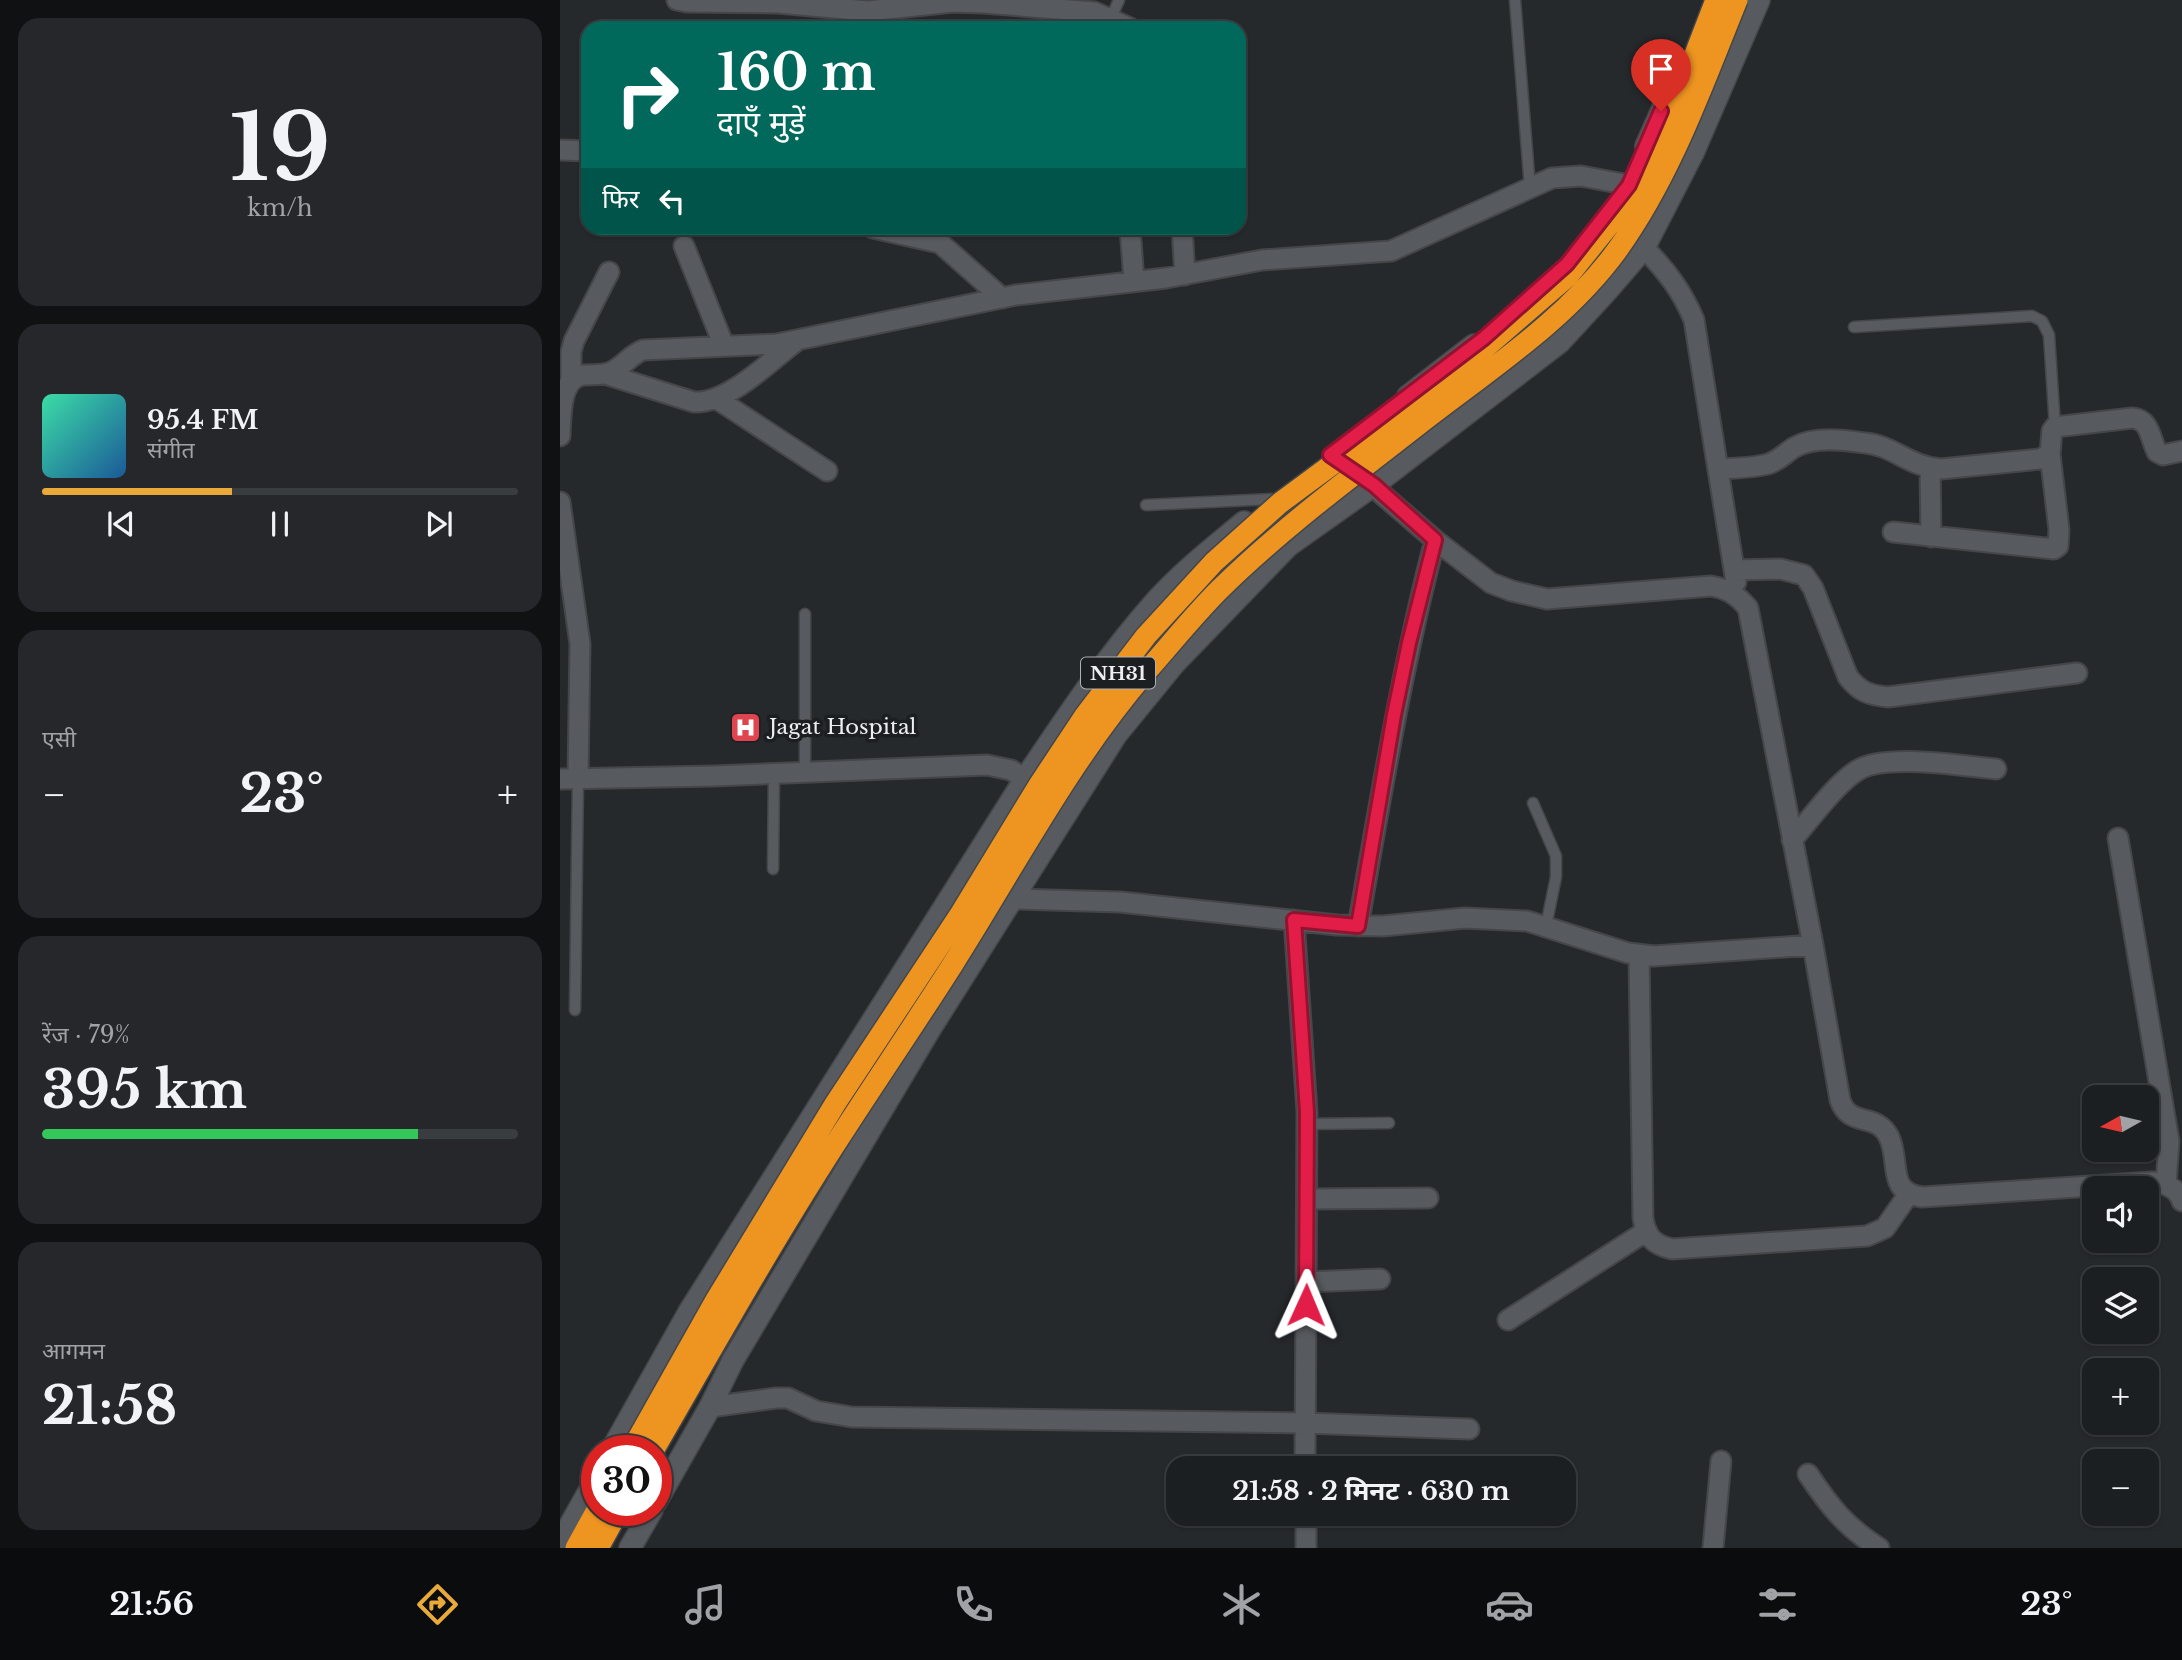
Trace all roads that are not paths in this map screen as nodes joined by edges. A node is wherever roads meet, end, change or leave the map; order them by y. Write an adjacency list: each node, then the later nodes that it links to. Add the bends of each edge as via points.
1 (677, 0): 8 (street)
2 (1119, 0): 10 (lane)
3 (1514, 0): 15 (lane)
4 (1707, 0): 14 (street)
5 (1716, 0): 82 (highway, NH31, bridge, via 1672,114 1634,194 1568,276 1457,372 1280,503 1214,562 1146,636 1084,717 835,1104)
6 (1737, 0): 83 (highway, NH31, bridge, via 1699,96 1647,205 1577,297 1245,565 1107,721 897,1054 845,1128)
7 (1759, 0): 20 (street, via 1693,153)
8 (778, 1): 9 (street, via 868,11 953,2)
9 (1059, 12): 10 (street, via 1094,12)
10 (1111, 18): 11 (street)
11 (1117, 21)
12 (560, 150): 13 (street)
13 (581, 151)
14 (1629, 185): 15 (street, via 1566,176); 36 (street, via 1567,264 1484,338)
15 (1530, 188): 22 (street, via 1391,251 1262,260)
16 (938, 235): 24 (street)
17 (1131, 235): 23 (street)
18 (1181, 235): 22 (street)
19 (684, 246): 27 (street)
20 (1644, 248): 38 (street, via 1676,283 1694,320); 40 (street, via 1560,342)
21 (610, 272): 29 (street, via 574,341)
22 (1175, 276): 23 (street)
23 (1137, 281): 24 (street)
24 (1002, 298): 26 (street)
25 (1854, 327): 32 (lane, via 2032,316 2042,321 2049,335)
26 (796, 342): 27 (street); 30 (street)
27 (724, 346): 28 (street, via 643,350)
28 (605, 374): 29 (street); 30 (street, via 694,402)
29 (571, 378): 31 (street)
30 (717, 399): 39 (street)
31 (561, 400): 33 (street)
32 (2055, 427): 34 (street, via 2139,418 2157,452); 35 (street)
33 (560, 436)
34 (2182, 451)
35 (2050, 454): 37 (street, via 2040,459); 45 (street, via 2058,546 2047,550)
36 (1330, 455): 40 (street); 41 (street)
37 (1930, 468): 38 (street, via 1874,444 1819,441 1797,446 1766,464); 45 (street)
38 (1719, 469): 47 (street)
39 (827, 471)
40 (1374, 485): 46 (street); 60 (street, via 1288,546 1174,664 1116,736)
41 (1272, 499): 43 (lane); 55 (street, via 1157,600 1114,652)
42 (560, 502): 54 (street, via 580,644)
43 (1146, 505)
44 (1893, 532): 45 (street)
45 (1931, 537)
46 (1435, 540): 48 (street, via 1491,583 1530,597 1711,586); 62 (street, via 1394,715)
47 (1735, 570): 48 (street); 50 (street, via 1780,569 1804,575 1849,677 1868,695 1888,697)
48 (1738, 597): 58 (street, via 1748,608)
49 (805, 614): 52 (lane)
50 (2077, 673)
51 (1996, 769): 58 (street, via 1893,761 1867,765 1845,779)
52 (805, 772): 53 (street); 55 (street, via 987,765 1011,770)
53 (775, 774): 54 (street); 59 (lane)
54 (569, 779): 66 (lane)
55 (1025, 779): 81 (street, via 689,1312)
56 (1532, 803): 63 (lane, via 1556,856)
57 (2119, 838): 69 (street, via 2169,1141)
58 (1792, 841): 64 (street)
59 (773, 869)
60 (1012, 899): 61 (street, via 1120,902); 78 (street, via 733,1360)
61 (1294, 920): 62 (street); 68 (street)
62 (1358, 926): 63 (street, via 1484,918)
63 (1546, 926): 65 (street)
64 (1813, 945): 65 (street); 70 (street, via 1844,1111 1882,1127 1889,1138 1900,1187)
65 (1639, 955): 74 (street)
66 (575, 1010)
67 (1389, 1123): 68 (lane)
68 (1307, 1124): 72 (street)
69 (2166, 1184): 70 (street); 73 (street)
70 (1908, 1195): 74 (street, via 1885,1228 1867,1236 1672,1249 1661,1247)
71 (1428, 1198): 72 (street)
72 (1307, 1199): 76 (street)
73 (2182, 1201)
74 (1645, 1232): 77 (street)
75 (1380, 1279): 76 (street)
76 (1306, 1282): 79 (street)
77 (1508, 1320)
78 (710, 1407): 79 (street, via 788,1398 852,1417); 86 (street)
79 (1304, 1423): 80 (street); 84 (street)
80 (1469, 1429)
81 (620, 1435)
82 (640, 1435)
83 (662, 1435)
84 (1305, 1456)
85 (1721, 1461): 98 (street)
86 (672, 1474)
87 (1808, 1474): 99 (street, via 1854,1532)
88 (581, 1506): 93 (street)
89 (588, 1526): 94 (highway)
90 (610, 1526): 95 (highway)
91 (643, 1526): 96 (street)
92 (1306, 1526): 97 (street)
93 (560, 1543)
94 (576, 1548)
95 (598, 1548)
96 (630, 1548)
97 (1306, 1548)
98 (1713, 1548)
99 (1879, 1548)

